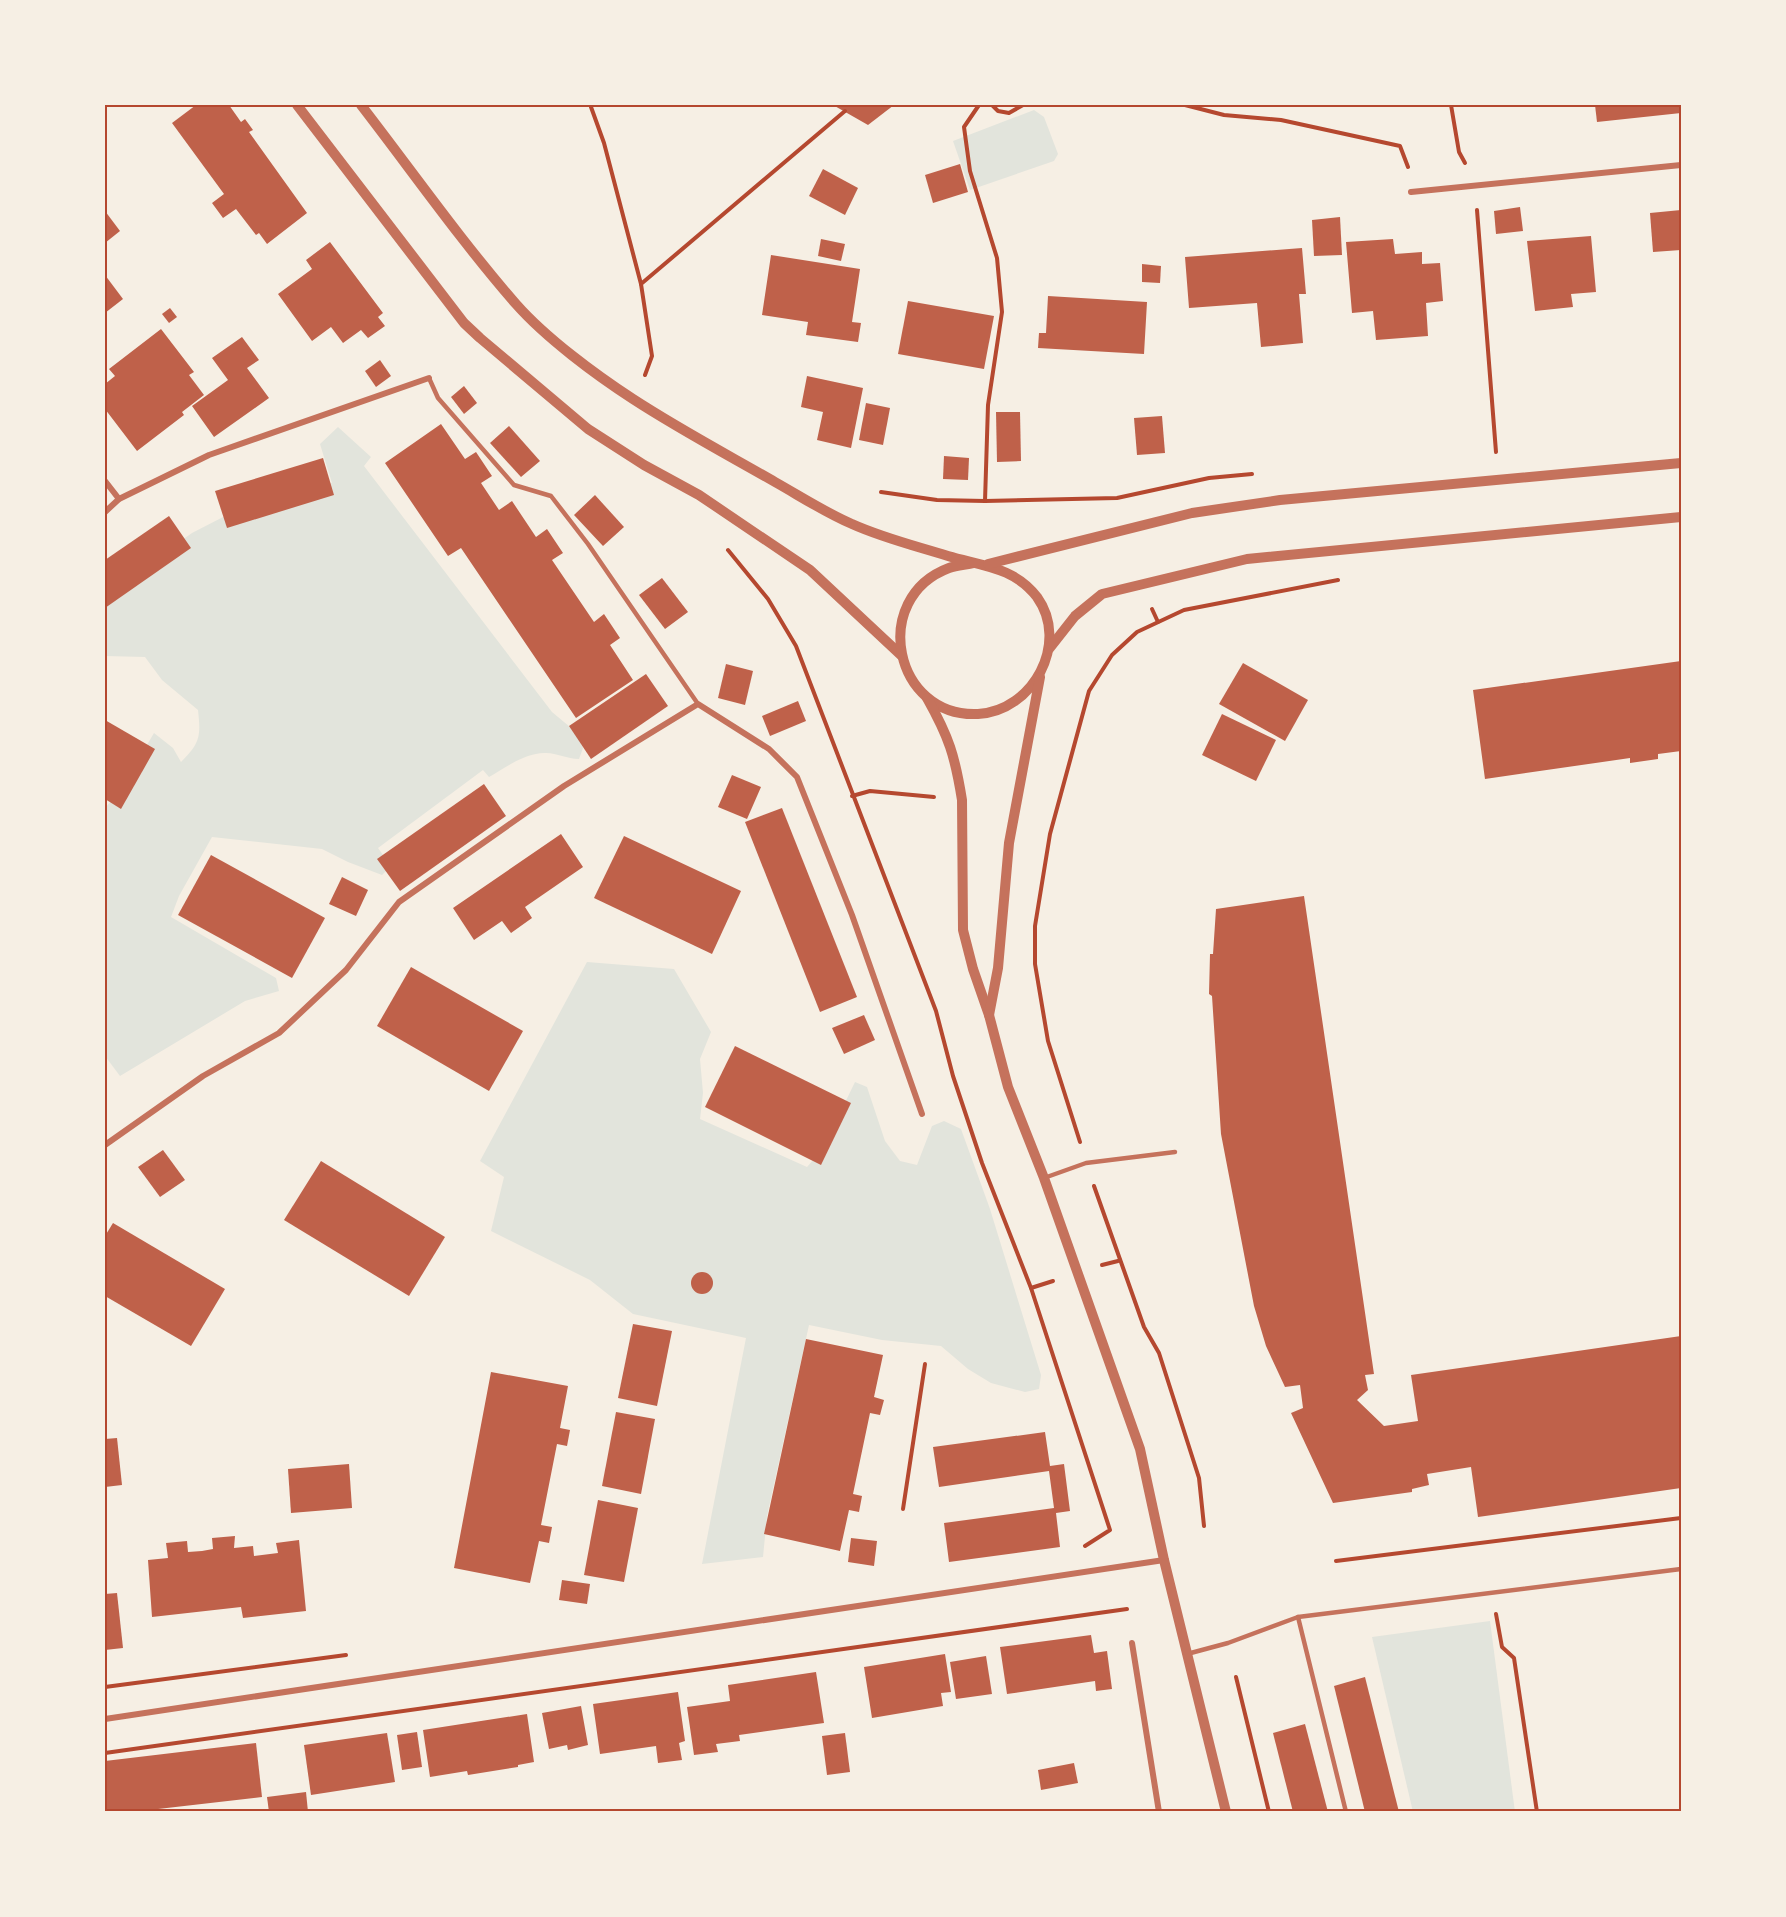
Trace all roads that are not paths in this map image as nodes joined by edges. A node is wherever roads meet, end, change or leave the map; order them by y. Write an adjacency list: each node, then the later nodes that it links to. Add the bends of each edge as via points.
1 (297, 105): 13 (street, via 464,323 480,338 588,429 708,501 810,570)
2 (361, 105): 11 (street, via 518,306 583,363 634,400 850,524)
3 (1681, 165): 4 (street)
4 (1411, 192)
5 (429, 378): 8 (street, via 209,455); 16 (lane, via 438,398 514,485 551,496)
6 (1681, 463): 11 (street, via 1269,502 1192,513)
7 (105, 481): 8 (street)
8 (119, 499): 9 (street)
9 (105, 512)
10 (1681, 517): 12 (street, via 1247,559 1102,594 1075,616)
11 (979, 564): 12 (street, via 999,567 1022,580 1039,599 1048,623); 13 (street, via 950,567 929,578 912,595 902,617)
12 (1049, 649): 14 (street)
13 (902, 656): 15 (street, via 915,685)
14 (1041, 674): 15 (street, via 1025,694 1004,708 978,714 955,711 933,702); 17 (street, via 1010,834 998,968)
15 (925, 694): 17 (street, via 954,754 962,800 963,930)
16 (698, 704): 18 (street, via 770,749 797,777 852,915); 19 (street, via 564,786 399,902 346,970 279,1033 203,1076)
17 (989, 1015): 21 (street, via 1008,1087)
18 (922, 1114)
19 (105, 1146)
20 (1175, 1152): 21 (lane, via 1086,1163)
21 (1044, 1178): 22 (street, via 1140,1449)
22 (1164, 1560): 26 (street); 27 (street)
23 (1681, 1569): 24 (lane)
24 (1298, 1617): 26 (lane); 30 (lane)
25 (1132, 1643): 28 (street)
26 (1187, 1654): 29 (street)
27 (105, 1719)
28 (1159, 1812)
29 (1226, 1812)
30 (1346, 1812)

